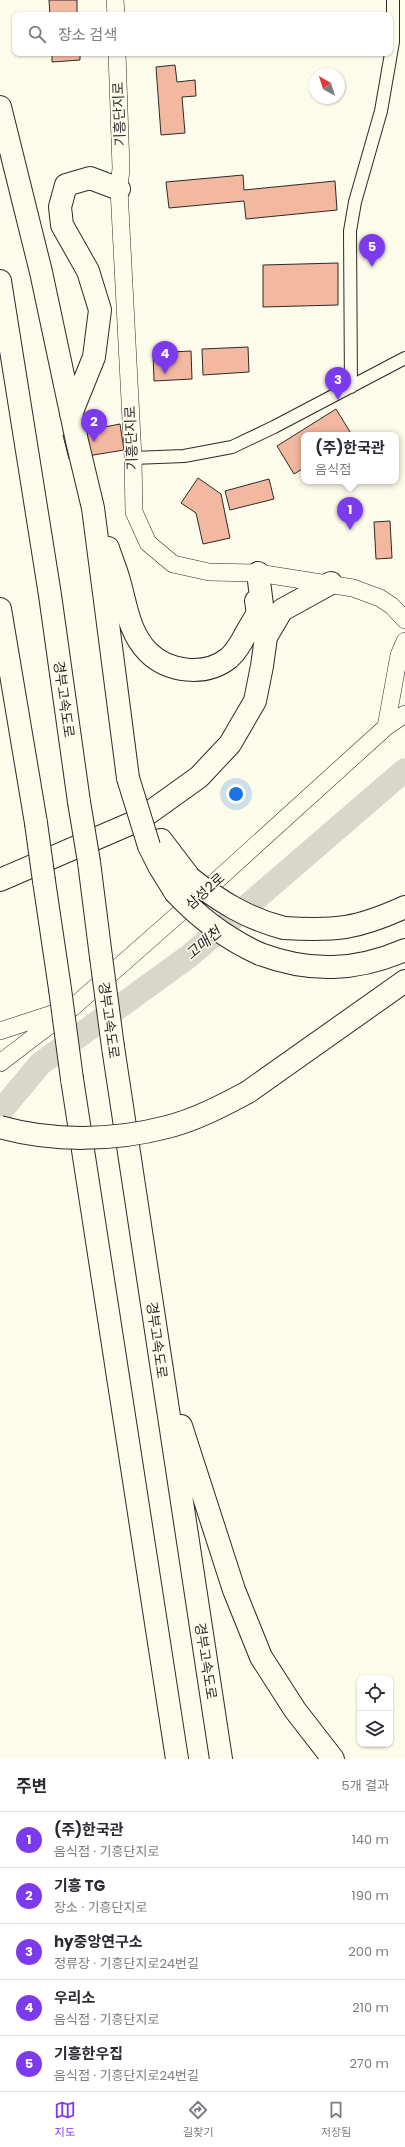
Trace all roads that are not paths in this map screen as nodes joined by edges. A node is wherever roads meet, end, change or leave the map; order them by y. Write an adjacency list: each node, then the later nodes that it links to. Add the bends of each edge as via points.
1 (116, 0): 3 (street)
2 (393, 0): 4 (street)
3 (116, 12)
4 (393, 12)
5 (117, 56): 8 (street, 기흥단지로, via 121,168)
6 (390, 56): 11 (street, via 381,111 355,202 350,231)
7 (0, 107): 12 (highway, via 41,272)
8 (119, 189): 12 (highway, via 90,178 66,185 60,207 62,225 88,271 100,310 94,356); 13 (street, 기흥단지로)
9 (0, 281): 32 (highway, 경부고속도로, bridge, via 50,595 113,1047)
10 (405, 358): 11 (street)
11 (351, 387): 13 (street, via 232,447 184,456)
12 (71, 414): 14 (highway)
13 (133, 458): 15 (street, 기흥단지로, via 134,512 148,543 173,564 222,573)
14 (93, 508): 15 (highway, via 118,577 126,612 134,632 147,652 166,665 177,669 196,670 216,666 228,659 238,648 258,614); 24 (highway, bridge, via 124,736 132,776 155,843 158,866)
15 (258, 573): 16 (street, 기흥단지로); 19 (highway)
16 (331, 583): 18 (street, 기흥단지로, via 380,598); 19 (highway, via 282,610)
17 (0, 609): 33 (highway, bridge, via 36,823 72,1079)
18 (405, 620)
19 (266, 637): 23 (highway, via 259,685 249,713 230,744 199,777 139,820)
20 (405, 640): 22 (street, via 399,655)
21 (405, 714): 22 (street, 삼성2로)
22 (386, 726): 28 (street, 삼성2로)
23 (0, 880)
24 (183, 885): 25 (highway, bridge, via 251,918 284,928 348,928 376,921); 26 (highway, bridge, via 198,915 216,929 260,954 296,965 334,967 368,963)
25 (405, 907)
26 (405, 950)
27 (405, 981): 31 (highway, bridge, via 248,1092 198,1116 167,1127 138,1133 60,1137 21,1133)
28 (72, 1008): 29 (street, via 52,1012); 30 (street, 삼성2로)
29 (0, 1031)
30 (1, 1062)
31 (0, 1127)
32 (161, 1365): 34 (highway, 경부고속도로); 35 (highway, via 234,1590 261,1656 295,1710)
33 (177, 1759)
34 (221, 1759)
35 (332, 1759)

